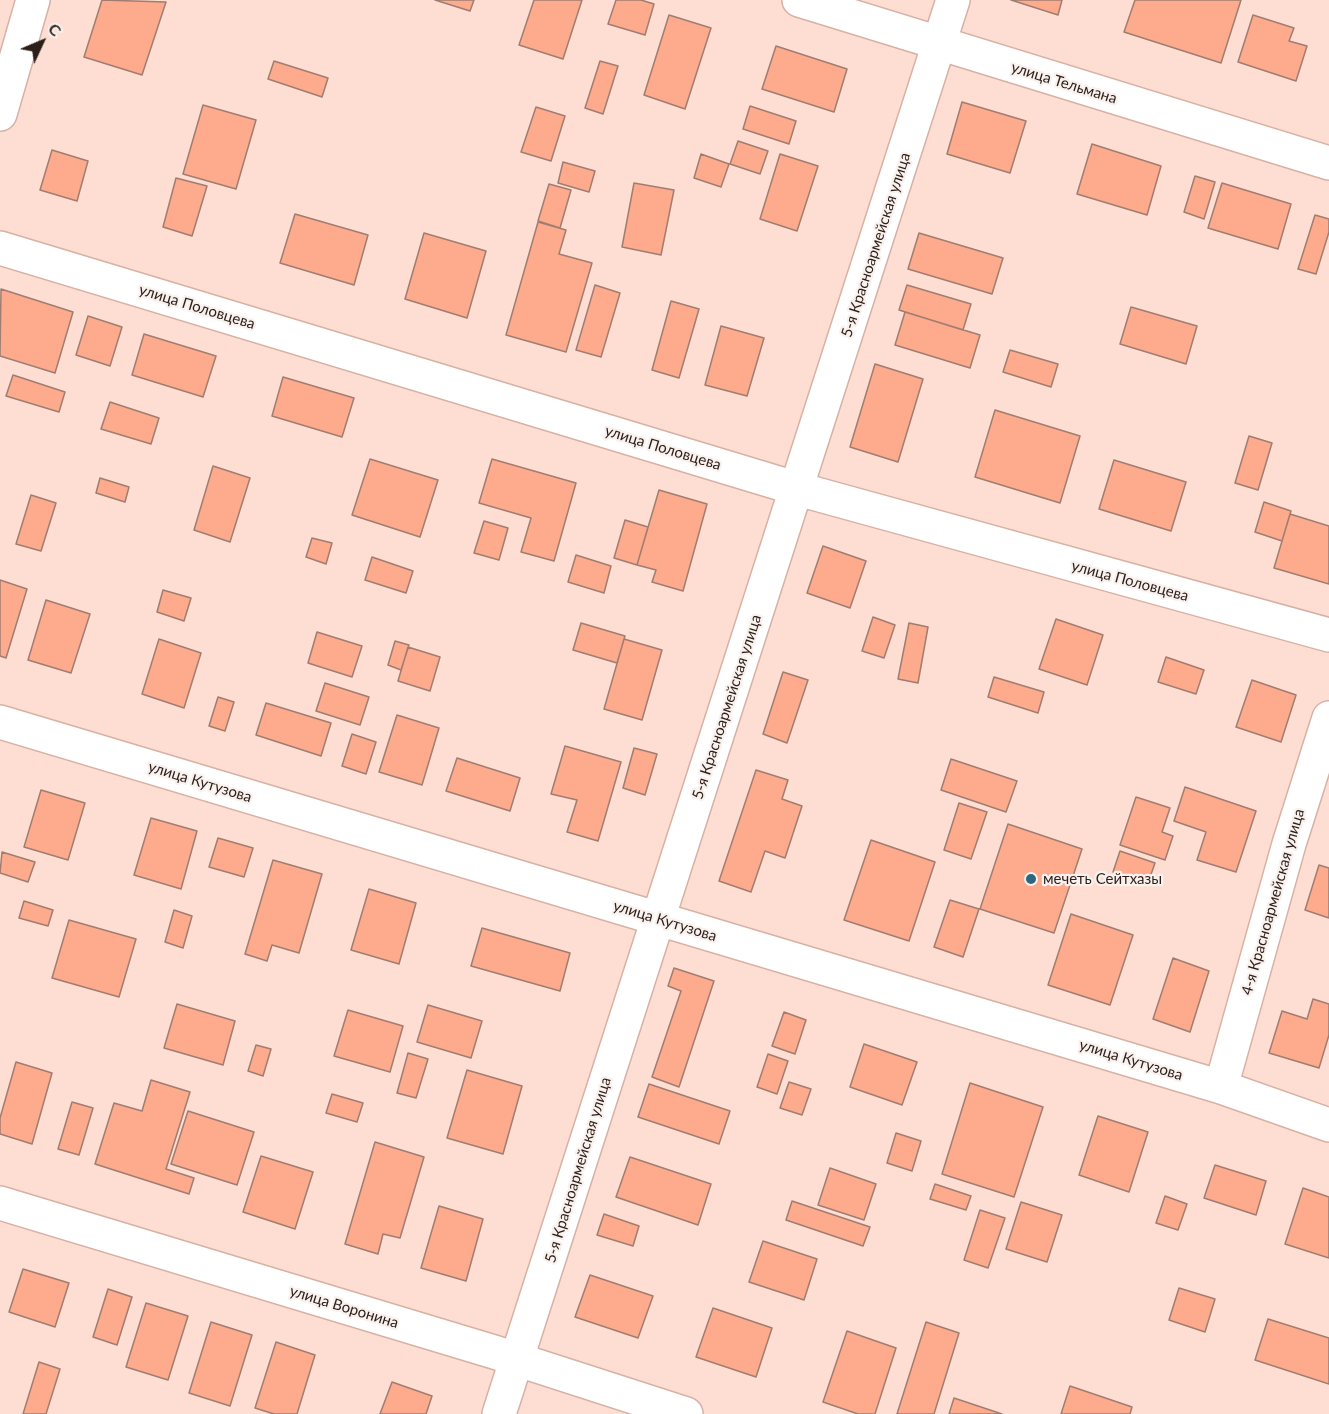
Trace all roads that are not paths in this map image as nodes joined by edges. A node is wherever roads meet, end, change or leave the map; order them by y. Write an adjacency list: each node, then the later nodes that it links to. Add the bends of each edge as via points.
1 (33, 0): 5 (street)
2 (799, 0): 4 (street, улица Тельмана)
3 (953, 0): 4 (street, 5-я Красноармейская улица)
4 (939, 45): 6 (street, улица Тельмана); 8 (street, 5-я Красноармейская улица)
5 (0, 114)
6 (1329, 163)
7 (0, 248): 8 (street, улица Половцева)
8 (798, 489): 9 (street, улица Половцева); 12 (street, 5-я Красноармейская улица)
9 (1329, 635)
10 (1329, 718): 13 (street, 4-я Красноармейская улица)
11 (0, 722): 12 (street, улица Кутузова)
12 (657, 919): 13 (street, улица Кутузова); 16 (street, 5-я Красноармейская улица)
13 (1221, 1087): 14 (street, улица Кутузова)
14 (1329, 1125)
15 (0, 1203): 16 (street, улица Воронина)
16 (518, 1360): 17 (street, 5-я Красноармейская улица); 18 (street, улица Воронина)
17 (499, 1414)
18 (686, 1414)

